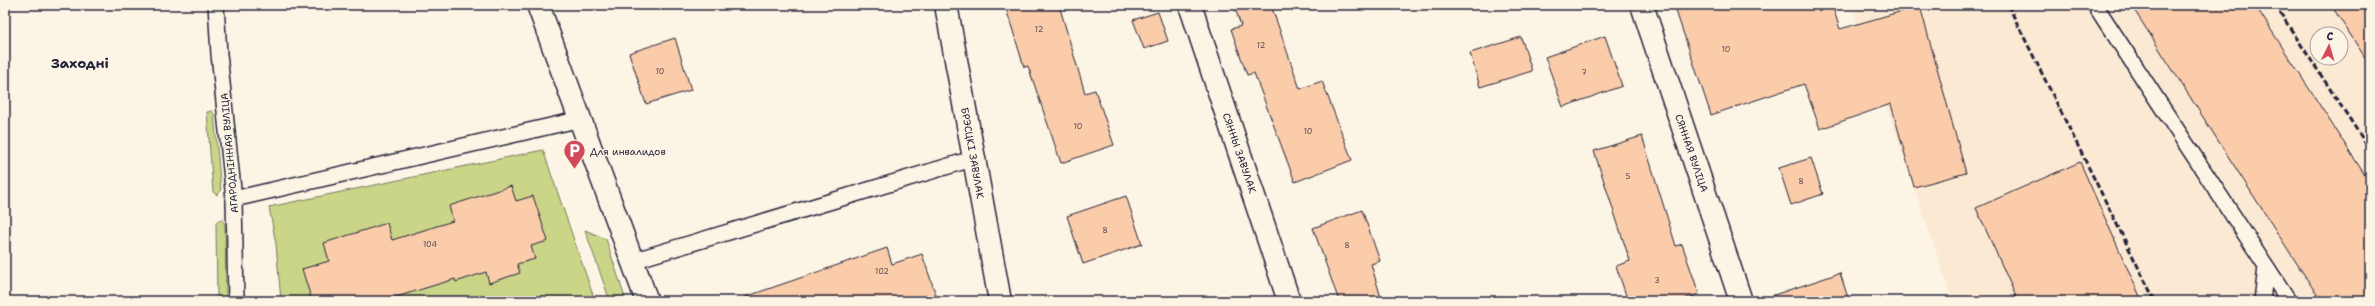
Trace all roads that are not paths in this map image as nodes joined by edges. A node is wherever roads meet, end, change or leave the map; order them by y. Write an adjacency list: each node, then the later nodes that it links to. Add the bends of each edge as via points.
1 (216, 5): 9 (lane, АГАРОДНІННАЯ ВУЛІЦА)
2 (538, 5): 7 (street)
3 (946, 5): 14 (street, БРЭСЦКІ ЗАВУЛАК)
4 (1190, 5): 15 (street, СЯННЫ ЗАВУЛАК)
5 (1642, 5): 16 (street, СЯННАЯ ВУЛІЦА)
6 (2095, 5): 11 (lane)
7 (580, 119): 9 (lane); 10 (street)
8 (962, 162): 10 (lane)
9 (234, 199): 12 (lane, АГАРОДНІННАЯ ВУЛІЦА)
10 (632, 261): 13 (street)
11 (2266, 266): 17 (lane); 18 (lane)
12 (236, 301)
13 (647, 301)
14 (1000, 301)
15 (1289, 301)
16 (1741, 301)
17 (2262, 301)
18 (2290, 301)

